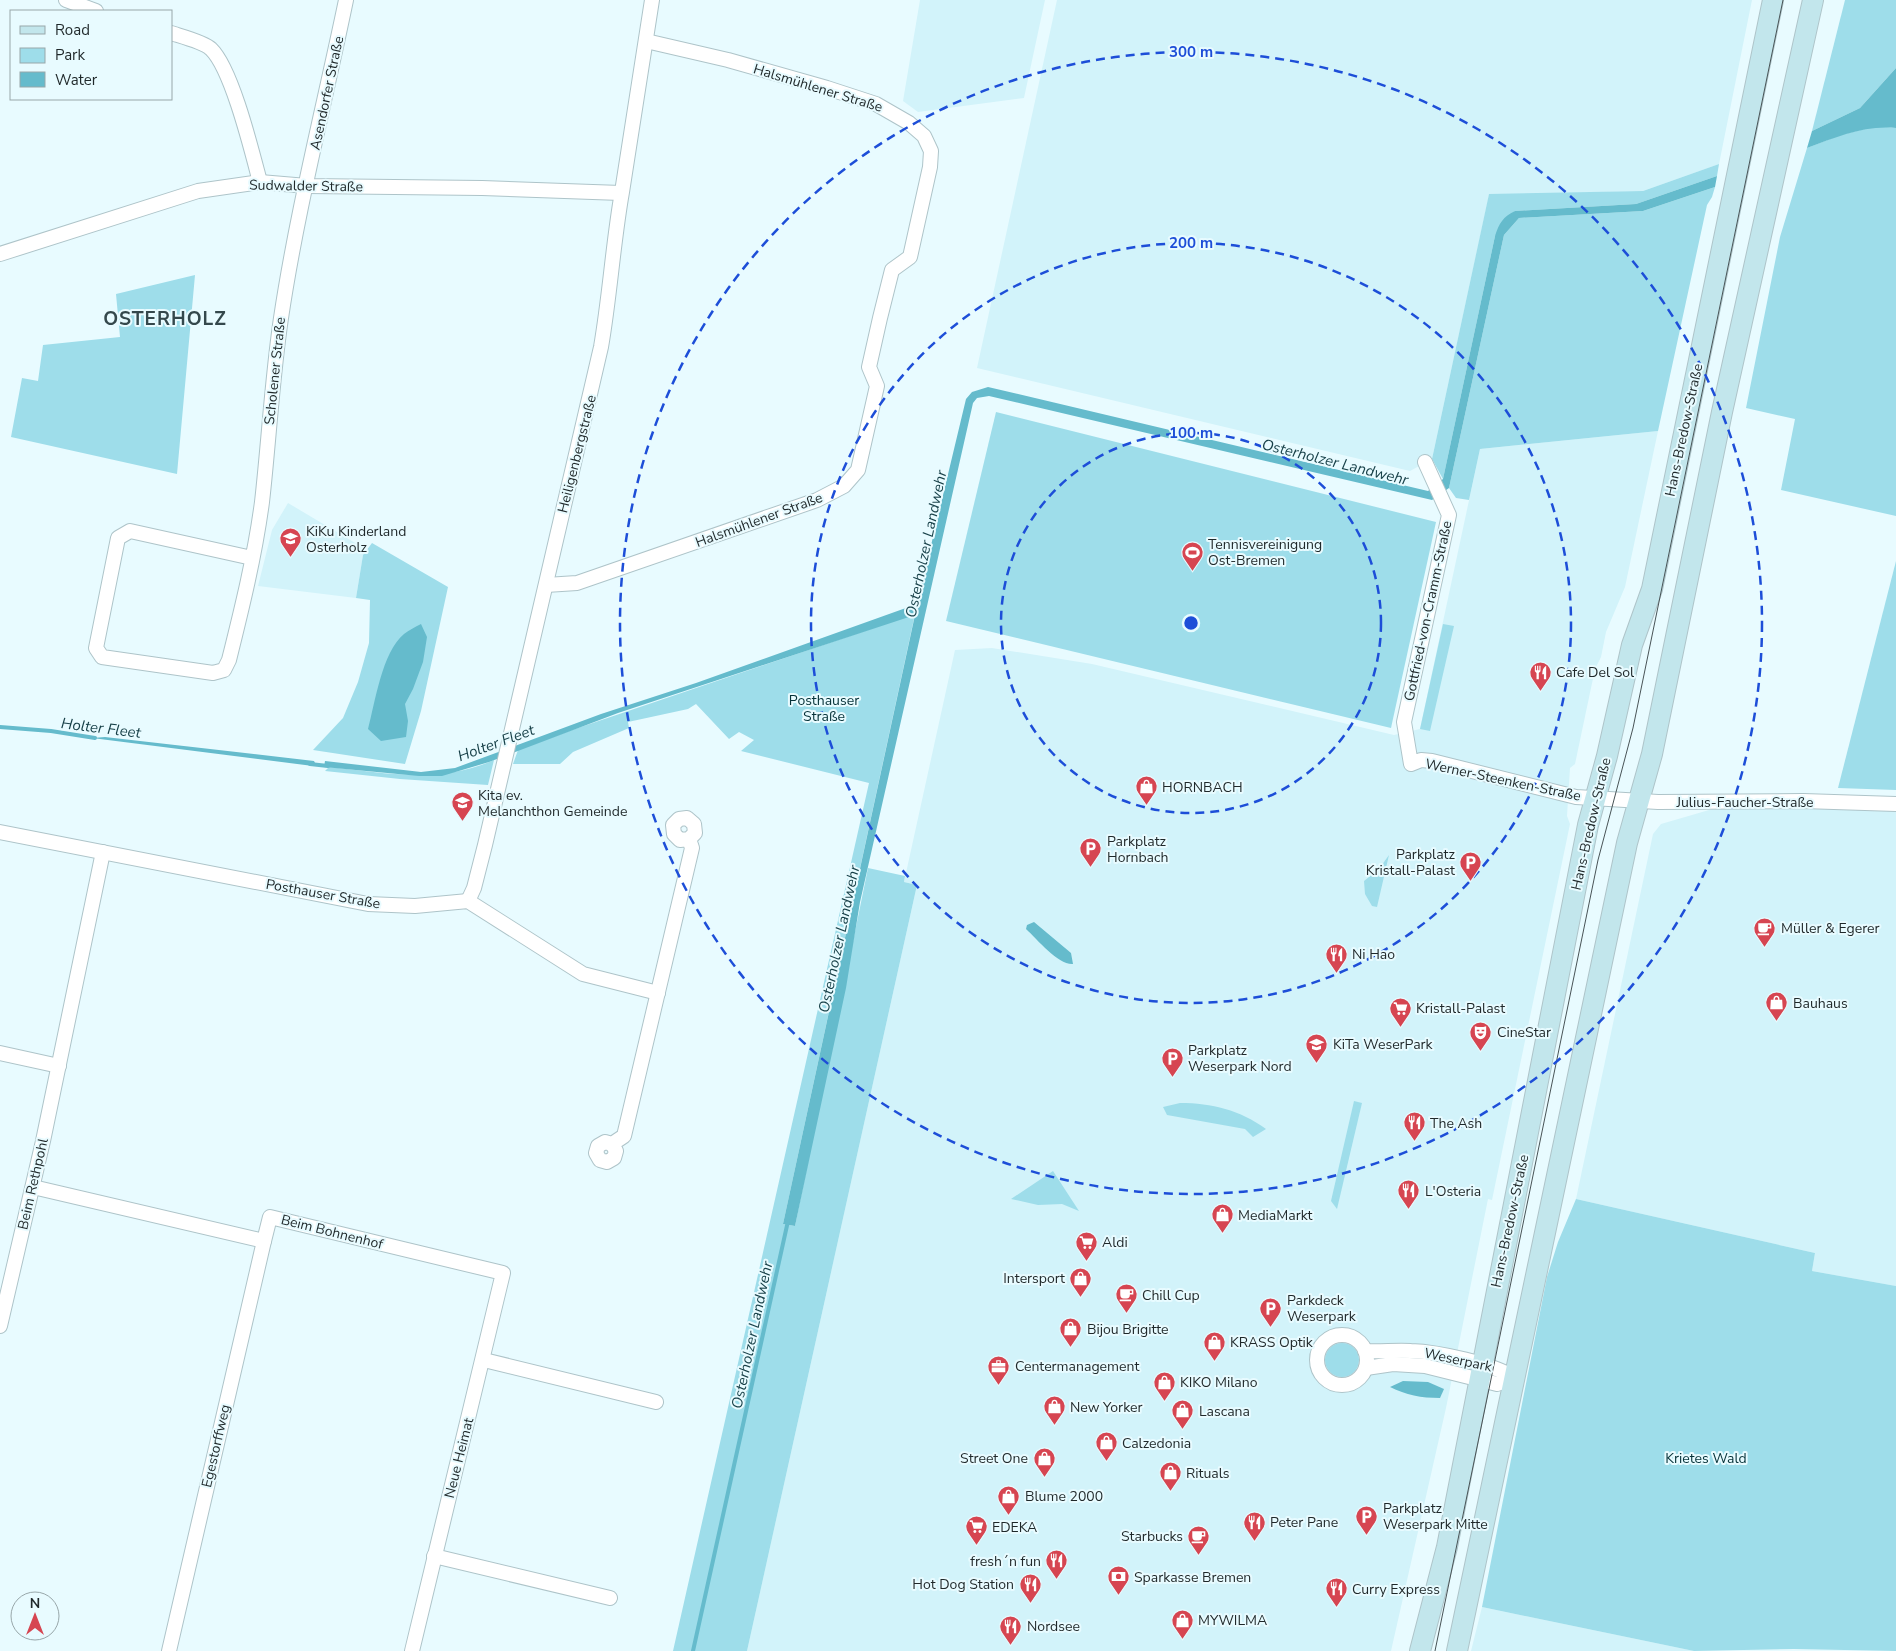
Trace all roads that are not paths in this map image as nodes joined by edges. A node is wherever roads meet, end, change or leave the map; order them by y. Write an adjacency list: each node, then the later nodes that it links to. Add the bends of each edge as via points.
1 (66, 0): 6 (street)
2 (346, 0): 10 (street, Asendorfer Straße)
3 (652, 0): 8 (street, Heiligenbergstraße)
4 (1773, 0): 17 (main road, Hans-Bredow-Straße, via 1652,589 1632,646)
5 (1813, 0): 18 (main road, via 1722,412 1652,754)
6 (93, 10)
7 (172, 32): 9 (street, via 210,48 225,71)
8 (646, 41): 11 (street, Heiligenbergstraße); 15 (street, Halsmühlener Straße, via 735,62 876,104 924,136 931,151 930,167 910,257 892,270 869,367 877,386 858,470 844,486 817,500 577,583)
9 (260, 182): 10 (street, Sudwalder Straße); 12 (street, Sudwalder Straße, via 198,191)
10 (307, 186): 11 (street, Sudwalder Straße); 14 (street, Scholener Straße, via 280,321 265,478)
11 (621, 193): 15 (street, Heiligenbergstraße, via 613,275 601,347)
12 (0, 254)
13 (1425, 462): 16 (street, Gottfried-von-Cramm-Straße, via 1449,515 1404,722)
14 (252, 558): 14 (street, Scholener Straße, via 231,656 224,670 213,673 102,657 96,648 118,538 130,531)
15 (546, 585): 23 (street, Heiligenbergstraße, via 474,888)
16 (1411, 764): 17 (street, Werner-Steenken-Straße, via 1421,760 1432,761 1561,794)
17 (1595, 799): 18 (street, Julius-Faucher-Straße); 36 (main road, Hans-Bredow-Straße)
18 (1639, 801): 19 (street, Julius-Faucher-Straße); 37 (main road, via 1625,852)
19 (1896, 804)
20 (0, 832): 22 (street, Posthauser Straße)
21 (689, 839): 24 (street, via 692,848)
22 (103, 852): 23 (street, Posthauser Straße, via 368,904 416,906); 26 (street, Beim Rethpohl)
23 (468, 901): 24 (street, via 583,974)
24 (658, 993): 27 (street, via 624,1136)
25 (0, 1053): 26 (street)
26 (59, 1066): 28 (street, Beim Rethpohl)
27 (612, 1144)
28 (33, 1188): 29 (street); 31 (street, Beim Rethpohl)
29 (264, 1241): 30 (street, Beim Bohnenhof, via 270,1217); 41 (street, Egestorffweg)
30 (503, 1273): 34 (street, Neue Heimat)
31 (3, 1301): 32 (street, Beim Rethpohl)
32 (0, 1326)
33 (1365, 1351): 35 (street); 35 (street, via 1355,1339 1340,1336 1327,1341 1317,1362 1322,1375 1336,1384 1355,1382); 36 (street, Weserpark, via 1414,1351)
34 (484, 1360): 38 (street); 39 (street, Neue Heimat)
35 (1366, 1368): 36 (street, Weserpark, via 1408,1364)
36 (1481, 1373): 37 (street, Weserpark, via 1500,1369); 43 (main road, Hans-Bredow-Straße, via 1447,1547)
37 (1515, 1378): 44 (main road)
38 (656, 1402)
39 (434, 1556): 40 (street); 42 (street, Neue Heimat)
40 (610, 1598)
41 (169, 1651)
42 (412, 1651)
43 (1420, 1651)
44 (1458, 1651)

